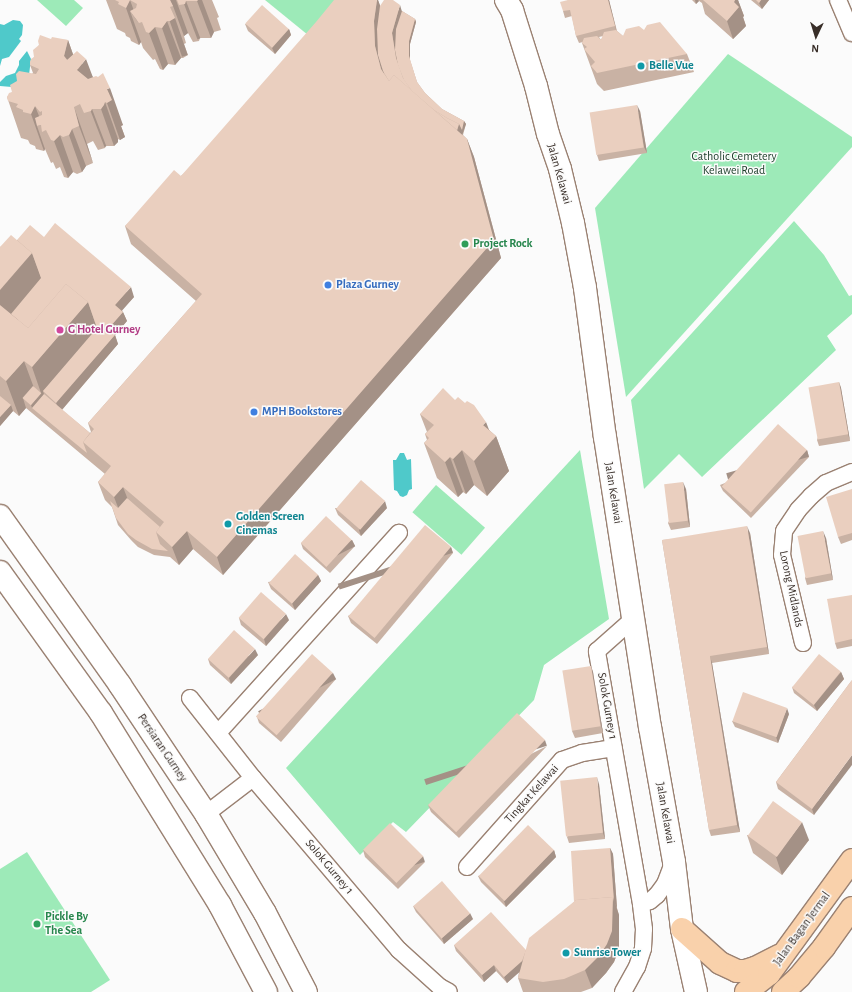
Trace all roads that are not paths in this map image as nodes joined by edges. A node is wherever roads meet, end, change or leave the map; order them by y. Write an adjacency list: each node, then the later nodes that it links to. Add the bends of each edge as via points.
1 (506, 0): 8 (main road, Jalan Kelawai, via 512,10 536,86 573,223 585,288)
2 (838, 0): 3 (street)
3 (852, 33)
4 (852, 472): 9 (street, Lorong Midlands, via 826,483 811,496 784,531 782,555)
5 (0, 516): 14 (main road, Persiaran Gurney, via 120,685)
6 (399, 533): 11 (street)
7 (0, 572): 23 (main road, via 101,713 220,905)
8 (633, 619): 12 (street, Solok Gurney 1, via 597,651); 16 (main road, Jalan Kelawai)
9 (803, 643)
10 (190, 698): 11 (street, Solok Gurney 1)
11 (218, 733): 13 (street, Solok Gurney 1)
12 (614, 748): 17 (street, Tingkat Kelawai, via 582,753 562,760); 18 (street, Solok Gurney 1)
13 (253, 778): 14 (street); 25 (street, Solok Gurney 1, via 399,950)
14 (206, 814): 24 (main road, Persiaran Gurney, via 265,913)
15 (852, 860): 21 (main road, Jalan Bagan Jermal)
16 (674, 862): 18 (street, via 665,884 657,895); 20 (main road, Jalan Kelawai)
17 (467, 867)
18 (641, 904): 26 (street, Solok Gurney 1, via 644,929 642,948 637,967)
19 (852, 908): 22 (main road, Jalan Bagan Jermal)
20 (682, 929): 21 (main road, via 720,963 737,971 756,968); 27 (main road, Jalan Kelawai)
21 (786, 953): 28 (main road, Jalan Bagan Jermal, via 769,974)
22 (795, 985): 29 (main road, Jalan Bagan Jermal)
23 (266, 992)
24 (306, 992)
25 (449, 992)
26 (623, 992)
27 (696, 992)
28 (746, 992)
29 (783, 992)

